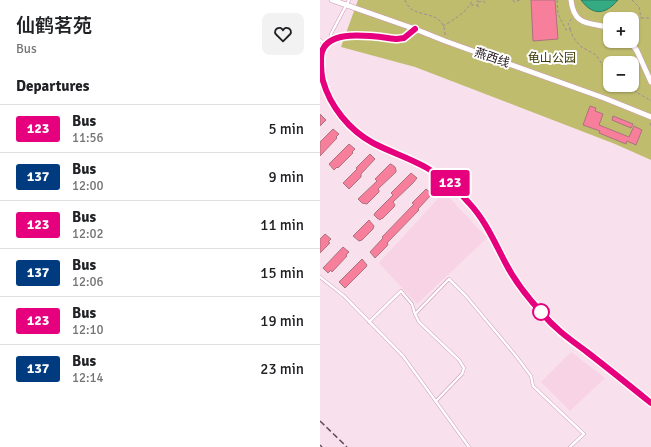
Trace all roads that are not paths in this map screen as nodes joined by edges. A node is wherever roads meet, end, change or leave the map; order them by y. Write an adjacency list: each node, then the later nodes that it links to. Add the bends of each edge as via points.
1 (332, 0): 3 (street, 燕西线)
2 (571, 0): 4 (street, via 575,14 581,21)
3 (347, 2): 5 (street, 燕西线); 7 (lane)
4 (603, 27)
5 (415, 29): 7 (street, via 404,38 397,39 357,36); 13 (street, 燕西线)
6 (320, 40): 8 (lane)
7 (330, 40): 8 (street)
8 (326, 45): 10 (street)
9 (635, 48): 12 (street)
10 (320, 54): 11 (street)
11 (321, 79): 18 (street, via 334,106 353,129 372,142 426,168 450,184 485,224 505,263 542,314 558,330)
12 (651, 82)
13 (651, 117)
14 (320, 277): 16 (lane, via 344,296)
15 (414, 314): 16 (lane, via 412,304 401,291); 17 (lane, via 464,368 462,374); 20 (lane, via 449,279 516,356 531,376 533,386 584,434)
16 (369, 322): 17 (lane, via 403,356)
17 (436, 401): 19 (lane)
18 (651, 403)
19 (469, 447)
20 (570, 447)

